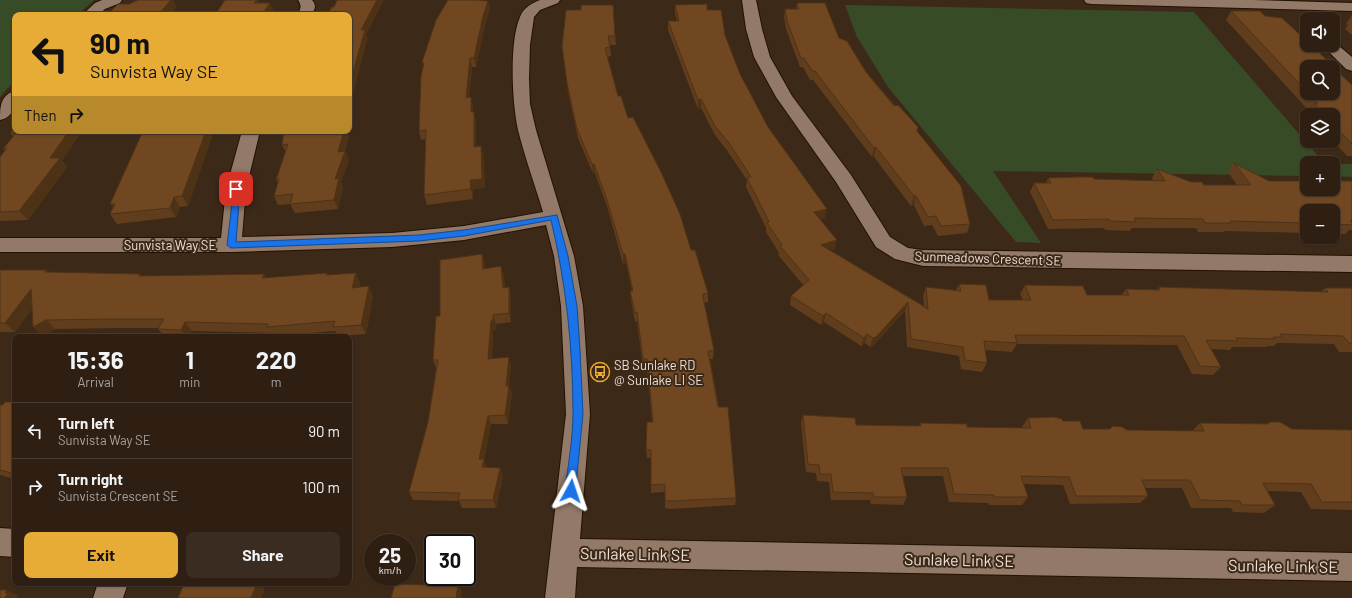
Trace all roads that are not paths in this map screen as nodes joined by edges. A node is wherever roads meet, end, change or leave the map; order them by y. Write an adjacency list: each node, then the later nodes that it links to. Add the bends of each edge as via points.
1 (115, 0): 8 (street)
2 (305, 0): 9 (street, via 308,4)
3 (553, 0): 16 (street, via 536,7 527,17 522,45 521,79 527,130)
4 (749, 0): 19 (street, Sunmeadows Crescent SE, via 762,57 784,97 844,179 883,242 902,254 923,258)
5 (1091, 0): 6 (street)
6 (1289, 5): 7 (street); 10 (street)
7 (1352, 7)
8 (93, 12)
9 (305, 12)
10 (1300, 16)
11 (1337, 52): 12 (street)
12 (1352, 66)
13 (12, 100): 14 (street)
14 (0, 115)
15 (250, 134): 18 (street, via 236,189)
16 (554, 217): 18 (street, Sunvista Way SE, via 419,238); 22 (street, via 564,256 572,306 578,414)
17 (0, 245): 18 (street, Sunvista Way SE)
18 (231, 245)
19 (1352, 264)
20 (0, 542): 21 (street)
21 (12, 543)
22 (565, 553): 23 (street, Sunlake Link SE); 26 (street)
23 (1352, 567)
24 (112, 586): 25 (street)
25 (108, 598)
26 (560, 598)

